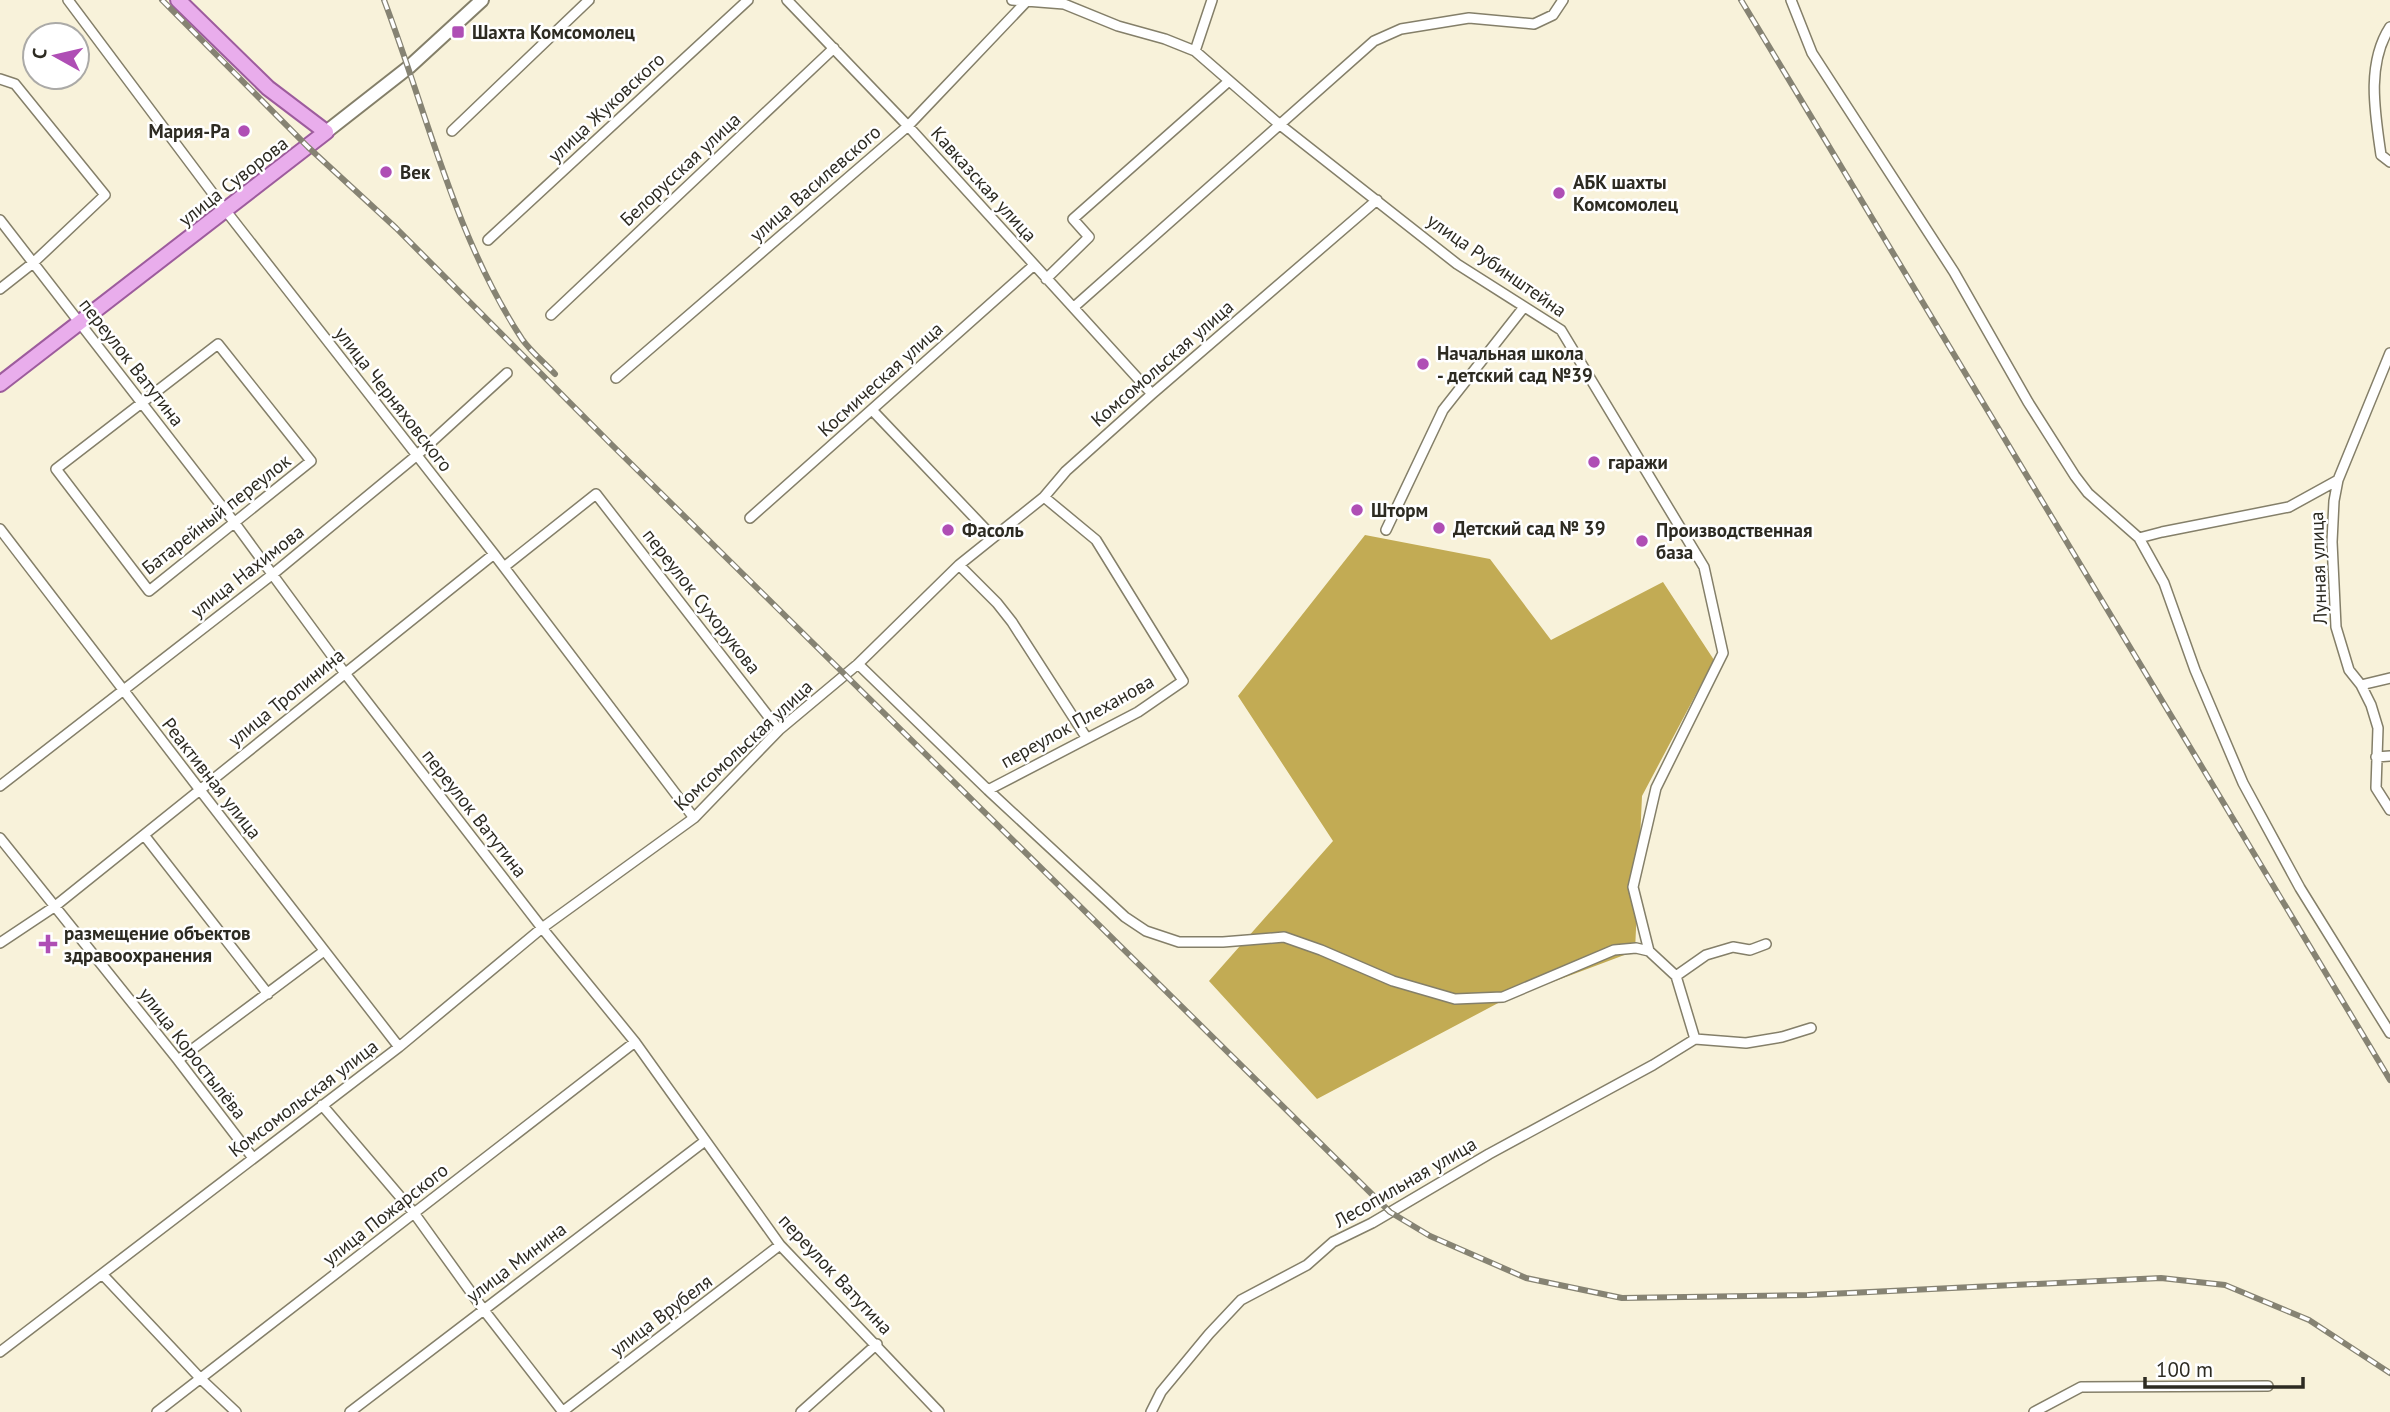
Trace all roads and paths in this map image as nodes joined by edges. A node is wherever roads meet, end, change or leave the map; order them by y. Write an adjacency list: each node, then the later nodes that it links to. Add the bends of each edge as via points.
1 (68, 0): 23 (street, улица Черняховского)
2 (178, 0): 20 (main road, via 268,88)
3 (482, 0): 20 (street, улица Суворова, via 410,67)
4 (589, 0): 19 (street)
5 (748, 0): 25 (street, улица Жуковского)
6 (787, 0): 13 (street, Кавказская улица)
7 (1012, 0): 11 (street, улица Рубинштейна)
8 (1212, 0): 14 (street)
9 (1563, 0): 17 (street, via 1553,15 1534,24 1469,18 1401,29 1374,41)
10 (1791, 0): 49 (street, via 1812,53 1954,272 2075,477)
11 (1025, 3): 14 (street, улица Рубинштейна, via 1064,4); 18 (street, улица Василевского)
12 (2390, 27): 21 (street, via 2381,41 2373,99 2381,155)
13 (834, 48): 18 (street, Кавказская улица); 32 (street, Белорусская улица)
14 (1195, 51): 16 (street, улица Рубинштейна)
15 (0, 79): 26 (street, via 15,84 105,195)
16 (1229, 80): 17 (street, улица Рубинштейна); 28 (street, via 1073,219 1089,237)
17 (1279, 124): 22 (street, улица Рубинштейна); 30 (street)
18 (908, 126): 27 (street, Кавказская улица); 36 (street, улица Василевского)
19 (452, 131)
20 (326, 132): 23 (main road, улица Суворова)
21 (2390, 162)
22 (1377, 200): 31 (street, улица Рубинштейна, via 1457,264); 38 (street, Комсомольская улица)
23 (226, 211): 33 (main road, улица Суворова); 41 (street, улица Черняховского)
24 (0, 220): 26 (street, переулок Ватутина)
25 (488, 240)
26 (33, 263): 29 (street); 33 (street, переулок Ватутина)
27 (1033, 266): 28 (street, Кавказская улица); 40 (street, Космическая улица)
28 (1046, 279): 30 (street, Кавказская улица)
29 (0, 289)
30 (1074, 307): 38 (street, Кавказская улица)
31 (1524, 307): 47 (street, via 1443,410); 75 (street, улица Рубинштейна, via 1561,330 1704,567 1723,653 1656,788 1633,887)
32 (551, 315)
33 (79, 324): 37 (main road, улица Суворова); 39 (street, переулок Ватутина)
34 (2390, 353): 42 (street, Лунная улица)
35 (507, 373): 41 (street, улица Нахимова)
36 (616, 378)
37 (0, 384)
38 (1152, 394): 43 (street, Комсомольская улица, via 1066,471)
39 (142, 402): 45 (street, переулок Ватутина); 45 (street, Батарейный переулок, via 218,344 311,461); 45 (street, Батарейный переулок, via 56,469 149,591)
40 (872, 410): 44 (street, Космическая улица); 48 (street)
41 (416, 456): 50 (street, улица Черняховского); 53 (street, улица Нахимова)
42 (2338, 480): 49 (street, via 2289,507); 57 (street, Лунная улица, via 2332,542 2336,627 2348,670)
43 (1044, 497): 48 (street, Комсомольская улица); 60 (street, переулок Плеханова, via 1096,540 1183,681 1138,712)
44 (750, 517)
45 (234, 522): 53 (street, переулок Ватутина)
46 (0, 529): 58 (street, Реактивная улица)
47 (1386, 530)
48 (992, 536): 51 (street, Комсомольская улица)
49 (2139, 538): 79 (street, via 2164,583 2243,783 2300,888)
50 (494, 554): 52 (street, улица Черняховского); 55 (street, улица Тропинина)
51 (959, 565): 54 (street, Комсомольская улица); 60 (street, via 1012,622)
52 (504, 567): 59 (street, переулок Сухорукова, via 596,494); 67 (street, улица Черняховского)
53 (273, 574): 55 (street, переулок Ватутина); 58 (street, улица Нахимова)
54 (858, 664): 59 (street, Комсомольская улица); 65 (street)
55 (344, 672): 64 (street, улица Тропинина); 71 (street, переулок Ватутина)
56 (2390, 678): 57 (street)
57 (2361, 685): 61 (street, Лунная улица, via 2378,728)
58 (123, 691): 63 (street, улица Нахимова); 64 (street, Реактивная улица)
59 (779, 730): 67 (street, Комсомольская улица)
60 (1086, 737): 65 (street, переулок Плеханова)
61 (2376, 757): 62 (street); 66 (street, Лунная улица, via 2376,788)
62 (2390, 757)
63 (0, 786)
64 (200, 790): 68 (street, улица Тропинина); 74 (street, Реактивная улица)
65 (988, 790): 75 (street, via 1125,917 1146,931 1179,942 1284,937 1393,981 1455,999 1503,997 1614,950)
66 (2390, 810)
67 (695, 818): 71 (street, Комсомольская улица)
68 (144, 835): 70 (street, улица Тропинина); 77 (street)
69 (0, 838): 70 (street, улица Коростылёва)
70 (54, 907): 72 (street, улица Тропинина); 83 (street, улица Коростылёва)
71 (542, 928): 81 (street, переулок Ватутина); 82 (street, Комсомольская улица)
72 (0, 943)
73 (1766, 944): 76 (street, via 1706,955)
74 (324, 951): 77 (street); 82 (street, Реактивная улица)
75 (1649, 951): 76 (street)
76 (1676, 976): 80 (street)
77 (268, 994): 83 (street)
78 (1811, 1028): 80 (street, via 1746,1043)
79 (2390, 1033)
80 (1695, 1039): 101 (street, Лесопильная улица, via 1333,1242 1307,1265 1241,1300 1161,1392)
81 (635, 1042): 85 (street, переулок Ватутина); 87 (street, улица Пожарского)
82 (399, 1047): 84 (street, Комсомольская улица)
83 (178, 1060): 86 (street, улица Коростылёва)
84 (322, 1104): 86 (street, Комсомольская улица); 87 (street)
85 (705, 1141): 88 (street, переулок Ватутина); 90 (street, улица Минина)
86 (253, 1158): 89 (street, Комсомольская улица)
87 (414, 1213): 90 (street); 93 (street, улица Пожарского)
88 (780, 1245): 91 (street, переулок Ватутина); 98 (street, улица Врубеля)
89 (102, 1275): 92 (street, Комсомольская улица); 93 (street)
90 (483, 1309): 97 (street, улица Минина); 98 (street)
91 (877, 1344): 99 (street); 100 (street, переулок Ватутина)
92 (0, 1352)
93 (201, 1380): 95 (street, улица Пожарского); 96 (street)
94 (2268, 1386): 102 (street, via 2081,1387)
95 (156, 1412)
96 (236, 1412)
97 (349, 1412)
98 (563, 1412)
99 (801, 1412)
100 (939, 1412)
101 (1151, 1412)
102 (2034, 1412)

